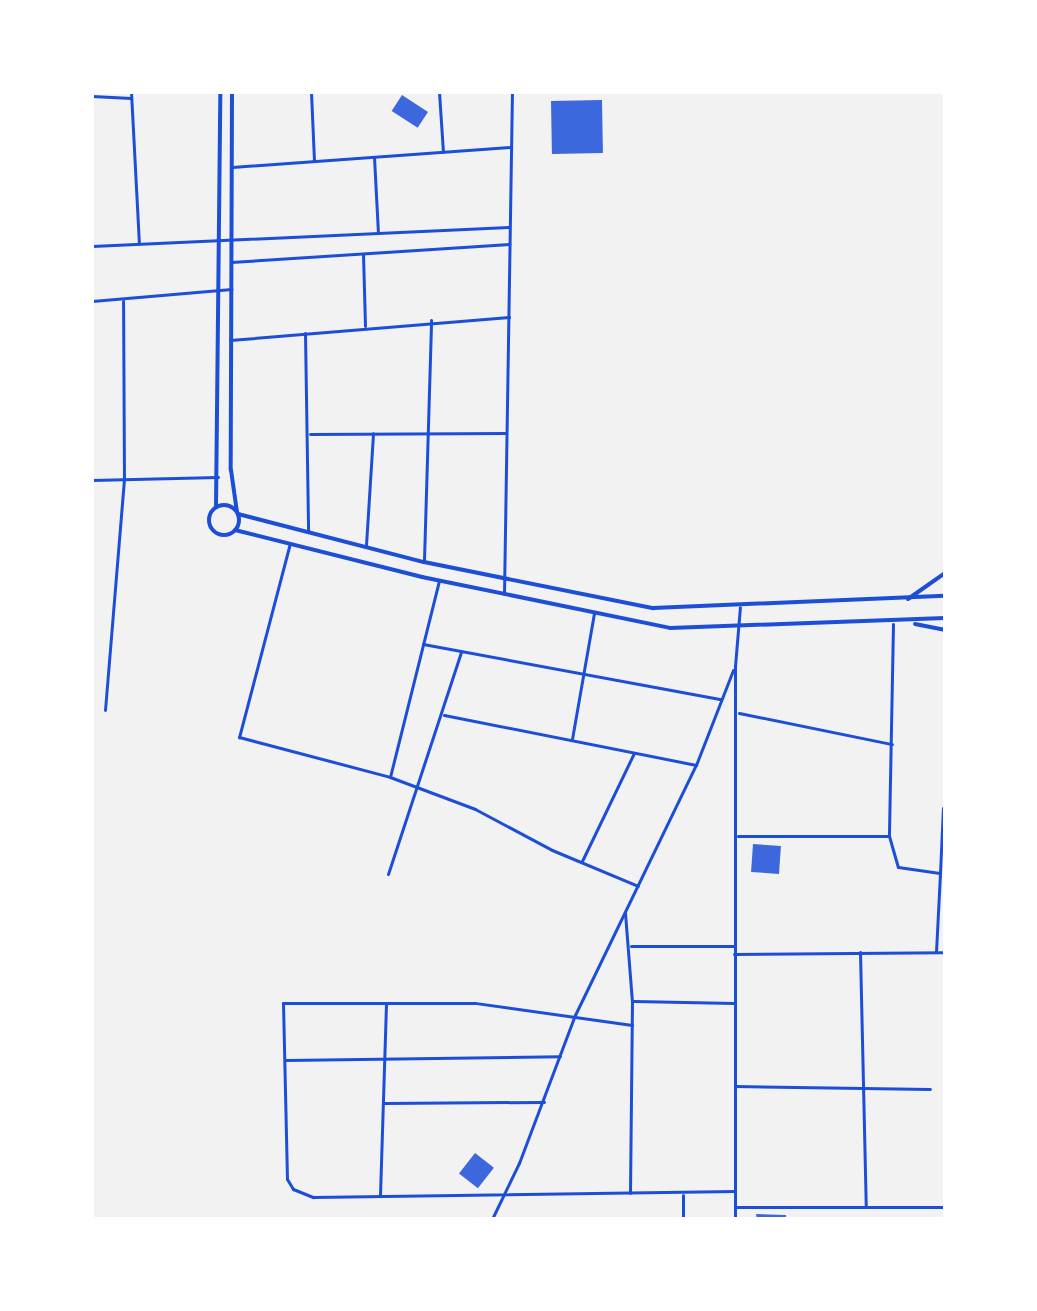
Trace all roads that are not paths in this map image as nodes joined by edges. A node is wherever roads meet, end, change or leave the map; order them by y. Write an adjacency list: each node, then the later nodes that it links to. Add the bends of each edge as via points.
1 (131, 92): 8 (street)
2 (220, 92): 17 (street)
3 (232, 92): 13 (street)
4 (311, 92): 12 (street)
5 (439, 92): 10 (street)
6 (512, 92): 9 (street)
7 (92, 96): 8 (street)
8 (131, 98): 18 (street)
9 (511, 147): 10 (street); 14 (street)
10 (443, 152): 11 (street)
11 (374, 157): 12 (street); 15 (street)
12 (314, 161): 13 (street)
13 (231, 167): 16 (street)
14 (509, 227): 15 (street); 19 (street)
15 (378, 233): 16 (street)
16 (231, 239): 17 (street); 22 (street)
17 (219, 240): 18 (street); 24 (street)
18 (139, 243): 20 (street)
19 (509, 244): 21 (street); 27 (street)
20 (92, 246)
21 (363, 254): 22 (street); 29 (street)
22 (231, 262): 23 (street)
23 (231, 289): 24 (street); 31 (street)
24 (219, 290): 26 (street); 36 (street)
25 (92, 301): 26 (street)
26 (123, 301): 37 (street)
27 (509, 317): 28 (street); 34 (street)
28 (431, 320): 29 (street); 33 (street)
29 (365, 326): 30 (street)
30 (305, 333): 31 (street); 35 (street)
31 (230, 340): 40 (street, via 231,470)
32 (373, 433): 33 (street); 35 (street); 44 (street)
33 (429, 433): 34 (street); 45 (street)
34 (506, 433): 47 (street)
35 (309, 434): 42 (street)
36 (218, 477): 37 (street); 39 (street)
37 (124, 479): 38 (street); 64 (street)
38 (92, 480)
39 (216, 507): 40 (street, via 227,505); 41 (street, via 209,518 212,530 223,535)
40 (238, 513): 41 (street); 42 (street)
41 (235, 530): 43 (street)
42 (308, 532): 44 (street)
43 (290, 542): 48 (street); 71 (street, via 239,737)
44 (366, 547): 45 (street)
45 (424, 562): 47 (street)
46 (945, 573): 51 (street)
47 (506, 579): 49 (street); 52 (street, via 653,608)
48 (439, 580): 49 (street); 59 (street)
49 (504, 594): 53 (street)
50 (945, 596): 51 (street)
51 (906, 600): 52 (street)
52 (740, 607): 57 (street)
53 (594, 613): 57 (street, via 670,628); 62 (street)
54 (945, 618): 55 (street)
55 (901, 623): 56 (street); 58 (street)
56 (893, 624): 57 (street); 68 (street)
57 (738, 627): 61 (street)
58 (945, 630)
59 (423, 644): 60 (street); 71 (street)
60 (461, 652): 62 (street); 66 (street)
61 (735, 666): 63 (street); 65 (street)
62 (582, 674): 63 (street); 67 (street)
63 (721, 699): 70 (street)
64 (105, 710)
65 (738, 713): 68 (street); 74 (street)
66 (444, 715): 67 (street); 72 (street)
67 (571, 740): 69 (street)
68 (892, 744): 75 (street)
69 (634, 753): 70 (street); 76 (street)
70 (696, 765): 79 (street)
71 (390, 777): 72 (street)
72 (418, 788): 76 (street, via 475,809); 78 (street)
73 (943, 808): 77 (street)
74 (738, 836): 75 (street); 82 (street)
75 (889, 836): 77 (street, via 898,867)
76 (582, 862): 79 (street)
77 (940, 873): 84 (street)
78 (388, 874)
79 (638, 886): 80 (street)
80 (625, 913): 81 (street); 90 (street)
81 (631, 946): 82 (street); 87 (street)
82 (734, 946): 86 (street)
83 (860, 952): 84 (street); 86 (street); 96 (street)
84 (936, 952): 85 (street)
85 (945, 952)
86 (734, 954): 89 (street)
87 (632, 1001): 89 (street); 91 (street)
88 (386, 1003): 90 (street, via 475,1003); 92 (street); 94 (street, via 283,1003)
89 (734, 1003): 95 (street)
90 (575, 1015): 91 (street); 93 (street)
91 (632, 1025): 101 (street)
92 (382, 1056): 93 (street); 94 (street); 99 (street)
93 (560, 1056): 98 (street)
94 (286, 1060): 103 (street, via 287,1179 293,1189 313,1197)
95 (735, 1086): 96 (street); 100 (street)
96 (863, 1087): 97 (street); 106 (street)
97 (930, 1089)
98 (544, 1102): 99 (street); 104 (street)
99 (384, 1103): 103 (street)
100 (735, 1191): 102 (street); 105 (street)
101 (630, 1194): 102 (street); 104 (street)
102 (683, 1194): 109 (street)
103 (380, 1196): 104 (street)
104 (502, 1198): 108 (street)
105 (735, 1207): 106 (street); 110 (street)
106 (866, 1207): 107 (street)
107 (945, 1207)
108 (492, 1219)
109 (683, 1219)
110 (735, 1219)

